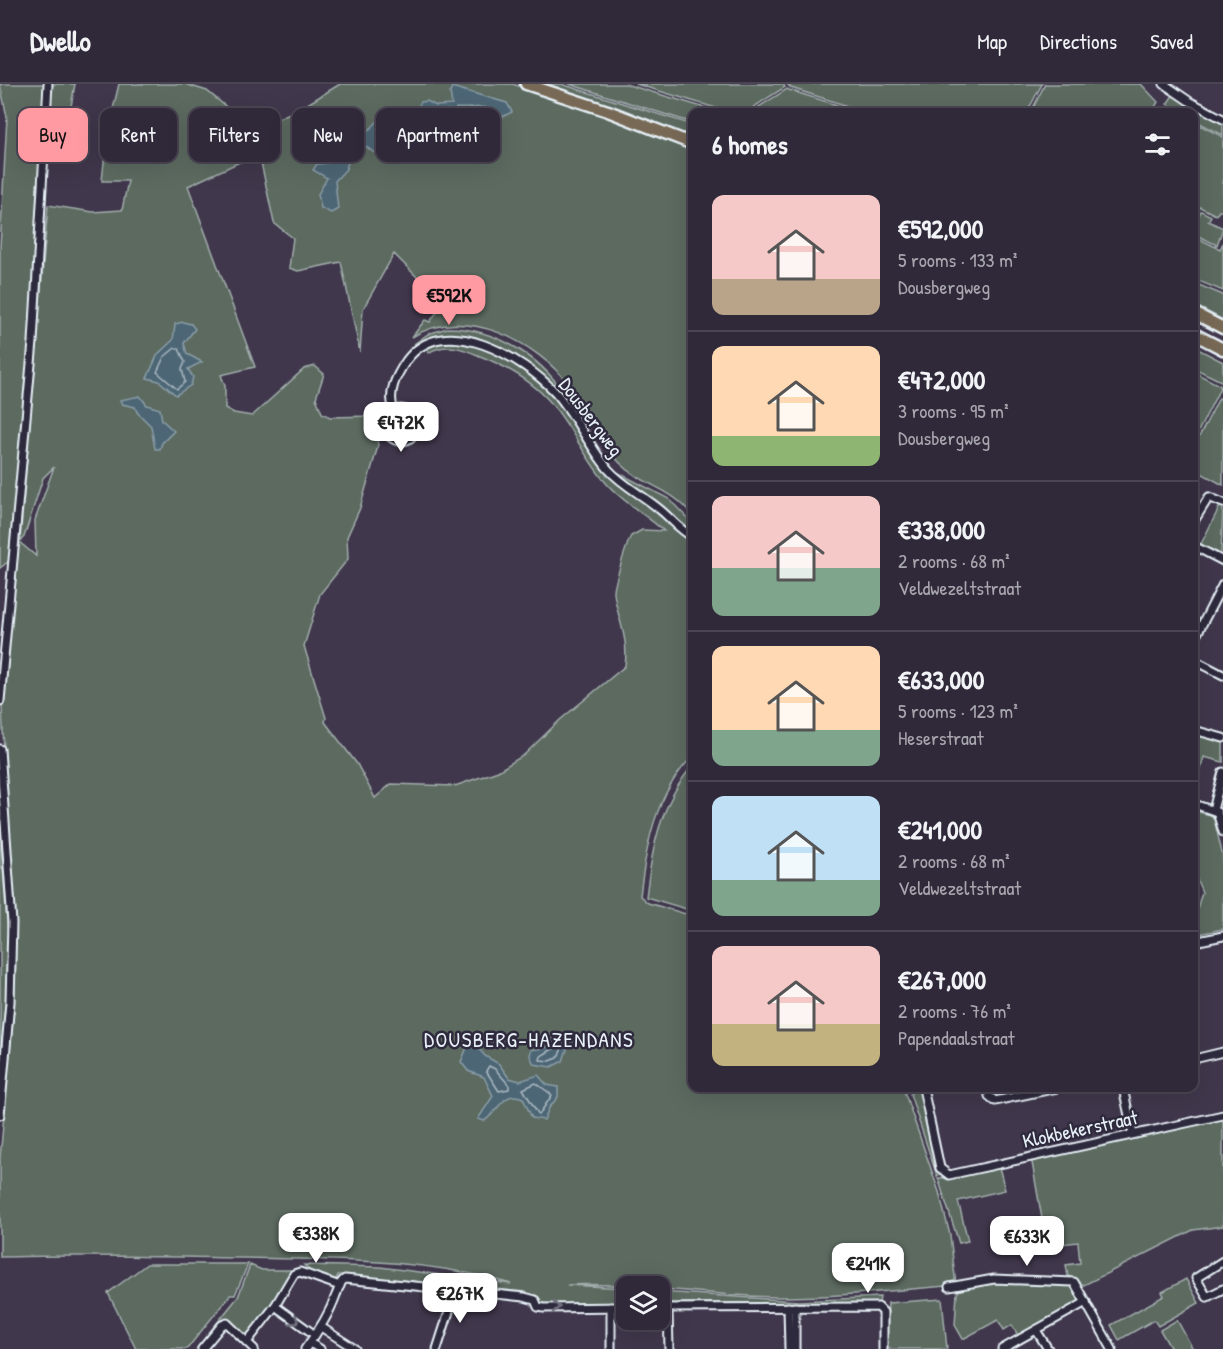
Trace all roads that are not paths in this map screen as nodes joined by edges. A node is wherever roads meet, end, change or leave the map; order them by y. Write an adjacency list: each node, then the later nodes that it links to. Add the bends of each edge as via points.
1 (48, 84): 20 (street, via 33,342)
2 (526, 84): 5 (main road)
3 (1164, 84): 4 (street)
4 (1223, 119)
5 (688, 142)
6 (1198, 315): 7 (main road)
7 (1223, 328)
8 (1198, 336): 9 (main road)
9 (1223, 350)
10 (394, 411): 10 (street, via 386,420 388,434 400,441 409,439 417,428 414,416 405,410); 13 (street, Dousbergweg, via 392,388 419,347 449,338 488,347 545,383 564,403 611,472)
11 (1223, 502): 12 (street, via 1209,496)
12 (1198, 514)
13 (688, 533)
14 (1198, 548): 15 (street)
15 (1222, 559)
16 (1223, 584): 17 (street)
17 (1198, 632)
18 (1198, 662): 19 (street)
19 (1223, 675)
20 (0, 701)
21 (1198, 731): 22 (street)
22 (1223, 738)
23 (0, 749): 36 (street, via 12,923)
24 (1223, 772): 26 (street)
25 (1198, 805): 26 (street)
26 (1213, 810): 27 (street, via 1219,815)
27 (1223, 832)
28 (1223, 936): 29 (street)
29 (1198, 941)
30 (1223, 1052): 31 (street)
31 (1198, 1058)
32 (924, 1092): 38 (street, Klokbekerstraat, via 940,1168 949,1175)
33 (989, 1092): 34 (street, via 991,1099)
34 (1032, 1092)
35 (1124, 1092): 38 (street)
36 (0, 1115)
37 (1223, 1115): 38 (street, Klokbekerstraat)
38 (1133, 1134)
39 (1223, 1261): 42 (street, via 1196,1278 1208,1297)
40 (340, 1286): 43 (street, via 346,1278); 45 (street, via 300,1272 294,1274); 50 (street)
41 (949, 1287): 44 (street, via 994,1279 1071,1281)
42 (1223, 1289)
43 (456, 1290): 46 (street, one-way to 46, via 525,1297 544,1308); 60 (street)
44 (1086, 1302): 52 (street); 68 (street)
45 (275, 1306): 53 (street, one-way to 53); 54 (street)
46 (611, 1307): 47 (street); 61 (street)
47 (616, 1307)
48 (792, 1307): 49 (street); 63 (street); 64 (street); 65 (street, via 880,1308)
49 (670, 1308)
50 (321, 1327): 53 (street); 59 (street)
51 (667, 1330): 62 (street)
52 (1036, 1330): 66 (street); 67 (street)
53 (315, 1335): 55 (street)
54 (247, 1342): 56 (street, via 225,1323); 57 (street)
55 (308, 1346): 58 (street)
56 (202, 1349)
57 (254, 1349)
58 (320, 1349)
59 (355, 1349)
60 (437, 1349)
61 (611, 1349)
62 (669, 1349)
63 (789, 1349)
64 (795, 1349)
65 (883, 1349)
66 (1002, 1349)
67 (1048, 1349)
68 (1112, 1349)

